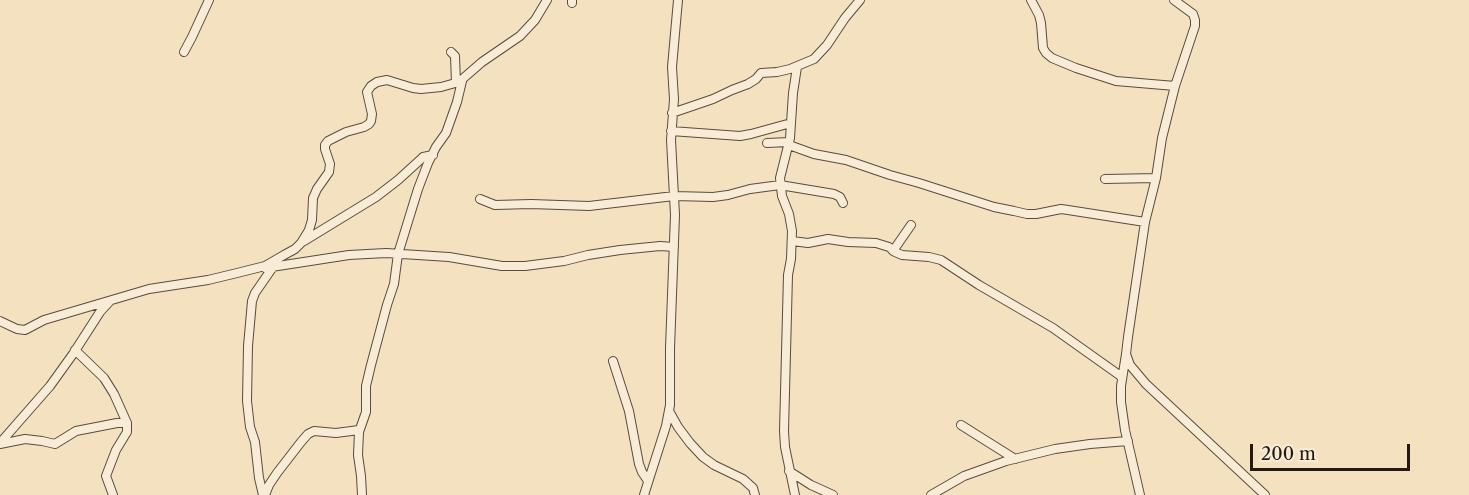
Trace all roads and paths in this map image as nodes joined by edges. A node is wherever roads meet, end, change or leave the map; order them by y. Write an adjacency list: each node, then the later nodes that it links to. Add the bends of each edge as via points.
1 (210, 0): 7 (street)
2 (547, 0): 10 (street, via 530,26)
3 (678, 0): 12 (street)
4 (860, 0): 9 (street, via 823,51)
5 (1031, 0): 11 (street, via 1041,23 1043,48 1052,58 1116,81)
6 (1174, 0): 11 (street, via 1193,14 1196,22)
7 (184, 52)
8 (451, 52): 10 (street)
9 (797, 68): 12 (street, via 760,73 748,84); 13 (street)
10 (459, 82): 17 (street, via 457,102 446,133); 27 (street, via 422,89 387,80 371,86 367,92 372,117 369,124 337,135 325,145 329,172 315,193 312,220)
11 (1175, 86): 18 (street)
12 (672, 113): 14 (street)
13 (791, 123): 14 (street, via 740,135); 16 (street)
14 (671, 131): 21 (street)
15 (767, 142): 16 (street)
16 (789, 143): 20 (street); 24 (street, via 814,154 846,160 994,207 1027,214 1061,209)
17 (433, 154): 27 (street, via 420,160 376,197); 30 (street)
18 (1156, 178): 19 (street); 24 (street)
19 (1105, 179)
20 (780, 186): 21 (street, via 713,197); 23 (street, via 834,194); 26 (street, via 791,222)
21 (674, 196): 22 (street, via 589,206 496,205); 28 (street)
22 (480, 199)
23 (843, 203)
24 (1145, 222): 36 (street)
25 (911, 225): 29 (street)
26 (792, 241): 29 (street, via 876,243); 46 (street, via 784,431)
27 (301, 243): 32 (street, via 265,266)
28 (674, 247): 30 (street, via 620,250 513,267); 39 (street)
29 (893, 251): 38 (street, via 947,263 1053,328)
30 (398, 254): 31 (street, via 349,255); 42 (street)
31 (273, 267): 32 (street); 49 (street, via 252,301 248,357 250,427)
32 (247, 271): 33 (street)
33 (110, 300): 34 (street, via 44,320 25,330); 35 (street)
34 (0, 321)
35 (75, 350): 40 (street, via 104,378); 44 (street, via 50,386)
36 (1126, 354): 38 (street); 57 (street, via 1146,384)
37 (613, 361): 47 (street, via 629,411 639,464)
38 (1122, 377): 43 (street, via 1121,402)
39 (669, 411): 47 (street); 52 (street, via 703,457 743,479)
40 (127, 423): 44 (street, via 76,431 55,444 25,439); 48 (street, via 127,432 106,476)
41 (960, 425): 45 (street)
42 (359, 430): 49 (street, via 308,434); 50 (street)
43 (1128, 441): 45 (street, via 1064,447); 56 (street)
44 (0, 443)
45 (1014, 459): 55 (street, via 964,476)
46 (789, 471): 53 (street); 54 (street)
47 (648, 481): 51 (street)
48 (113, 495)
49 (264, 495)
50 (362, 495)
51 (644, 495)
52 (755, 495)
53 (795, 495)
54 (833, 495)
55 (931, 495)
56 (1140, 495)
57 (1265, 495)

